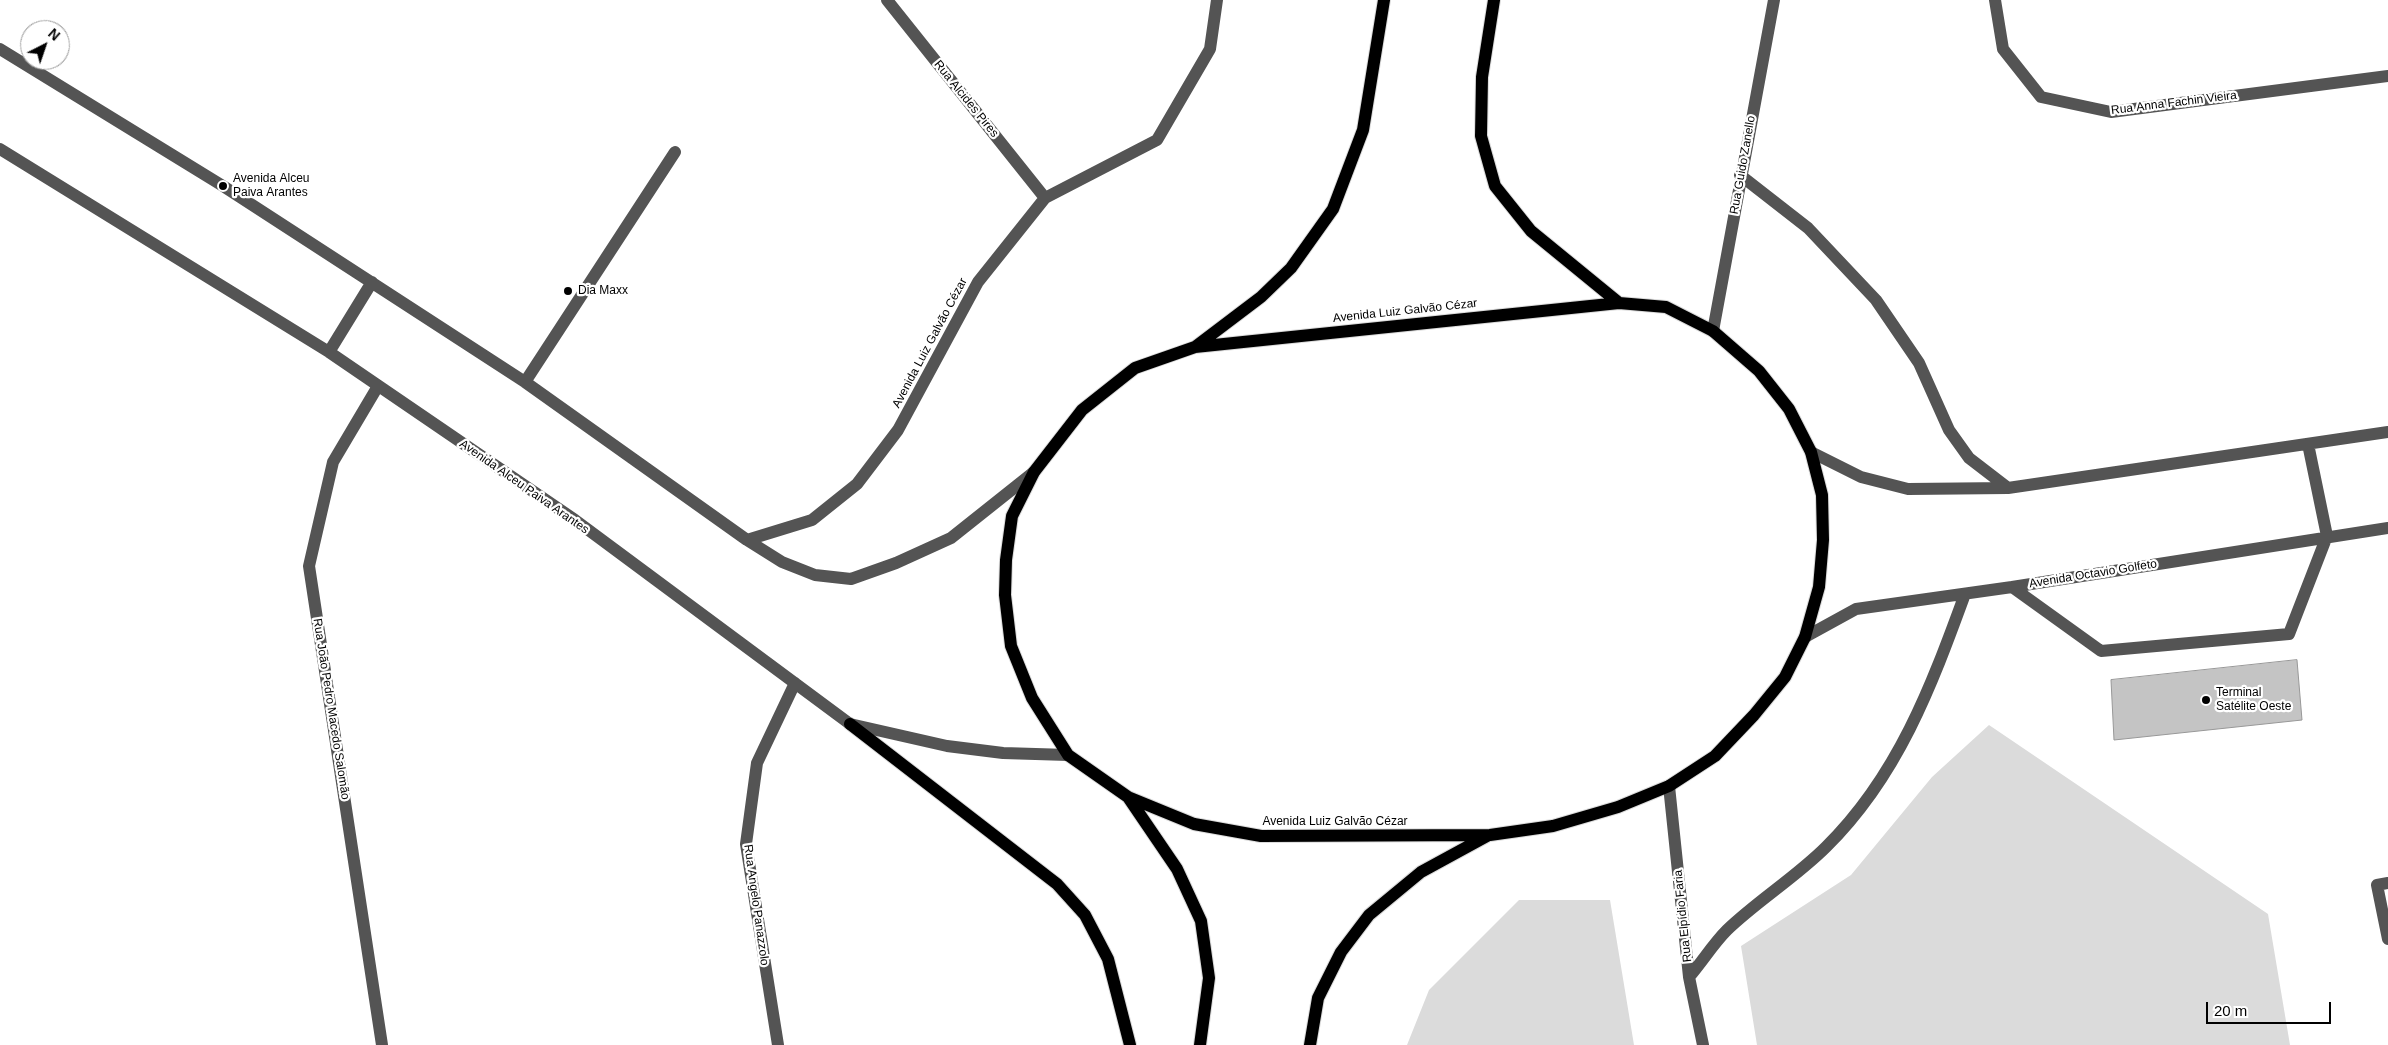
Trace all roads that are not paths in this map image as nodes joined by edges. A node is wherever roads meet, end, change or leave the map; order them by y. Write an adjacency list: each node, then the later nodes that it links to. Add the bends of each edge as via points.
1 (887, 0): 12 (street, Rua Alcides Pires)
2 (1217, 0): 12 (street, Avenida Luiz Galvão Cézar, via 1210,49 1158,140)
3 (1384, 0): 16 (main road, Avenida Luiz Galvão Cézar, via 1363,130 1332,209 1291,268 1261,297)
4 (1494, 0): 14 (main road, via 1482,77 1481,136 1495,186 1531,231)
5 (1774, 0): 11 (street, Rua Guido Zanello)
6 (1995, 0): 8 (street, Rua Anna Fachin Vieira, via 2003,49 2041,97 2111,112)
7 (0, 49): 13 (street)
8 (2388, 76)
9 (0, 149): 17 (street, Avenida Alceu Paiva Arantes)
10 (674, 152): 18 (street)
11 (1740, 175): 15 (street, Rua Guido Zanello); 24 (street, via 1808,228 1876,300 1919,363 1948,430 1968,458)
12 (1045, 198): 27 (street, Avenida Luiz Galvão Cézar, via 978,282 898,430 857,484 812,520)
13 (372, 282): 17 (street); 18 (street)
14 (1619, 303): 15 (main road, Avenida Luiz Galvão Cézar, via 1666,307); 16 (main road, Avenida Luiz Galvão Cézar)
15 (1713, 331): 22 (main road, Avenida Luiz Galvão Cézar, via 1759,371 1789,409)
16 (1195, 347): 23 (main road, Avenida Luiz Galvão Cézar, via 1135,368 1082,410)
17 (329, 352): 19 (street, Avenida Alceu Paiva Arantes)
18 (524, 382): 27 (street)
19 (378, 386): 31 (street, Avenida Alceu Paiva Arantes, via 575,520); 40 (street, Rua João Pedro Macedo Salomão, via 333,462 308,566)
20 (2388, 432): 21 (street)
21 (2308, 444): 24 (street); 26 (street)
22 (1811, 452): 24 (street, via 1861,476 1908,489); 30 (main road, Avenida Luiz Galvão Cézar, via 1822,495 1823,540 1819,587)
23 (1034, 472): 27 (street, via 951,538 851,579 815,575 782,562); 33 (main road, Avenida Luiz Galvão Cézar, via 1012,516 1006,560 1005,595 1011,646 1032,698)
24 (2008, 488)
25 (2388, 528): 26 (street, Avenida Octavio Golfeto)
26 (2327, 536): 28 (street, Avenida Octavio Golfeto); 28 (street, via 2289,634 2100,651)
27 (747, 540)
28 (2012, 587): 29 (street, Avenida Octavio Golfeto)
29 (1965, 594): 30 (street, Avenida Octavio Golfeto, via 1856,609); 39 (street, via 1937,671 1909,733 1867,802 1825,848 1728,930)
30 (1805, 637): 34 (main road, Avenida Luiz Galvão Cézar, via 1784,677 1754,715 1715,756)
31 (795, 683): 32 (street, Avenida Alceu Paiva Arantes); 41 (street, Rua Angelo Panazzolo, via 757,763 746,844)
32 (850, 724): 33 (street, Avenida Alceu Paiva Arantes, via 947,746 1003,754); 42 (main road, via 1057,884 1085,916 1108,959)
33 (1068, 755): 35 (main road, Avenida Luiz Galvão Cézar)
34 (1669, 786): 36 (main road, Avenida Luiz Galvão Cézar, via 1618,808 1554,826); 39 (street, Rua Elpídio Faria)
35 (1128, 797): 36 (main road, Avenida Luiz Galvão Cézar, via 1194,824 1261,836); 43 (main road, Avenida Luiz Galvão Cézar, via 1177,869 1201,921 1209,978)
36 (1490, 835): 44 (main road, Avenida Luiz Galvão Cézar, via 1422,872 1369,914 1341,952 1318,998)
37 (2382, 884): 38 (street)
38 (2388, 939)
39 (1689, 977): 45 (street, Rua Elpídio Faria)
40 (382, 1045)
41 (778, 1045)
42 (1130, 1045)
43 (1200, 1045)
44 (1310, 1045)
45 (1703, 1045)

